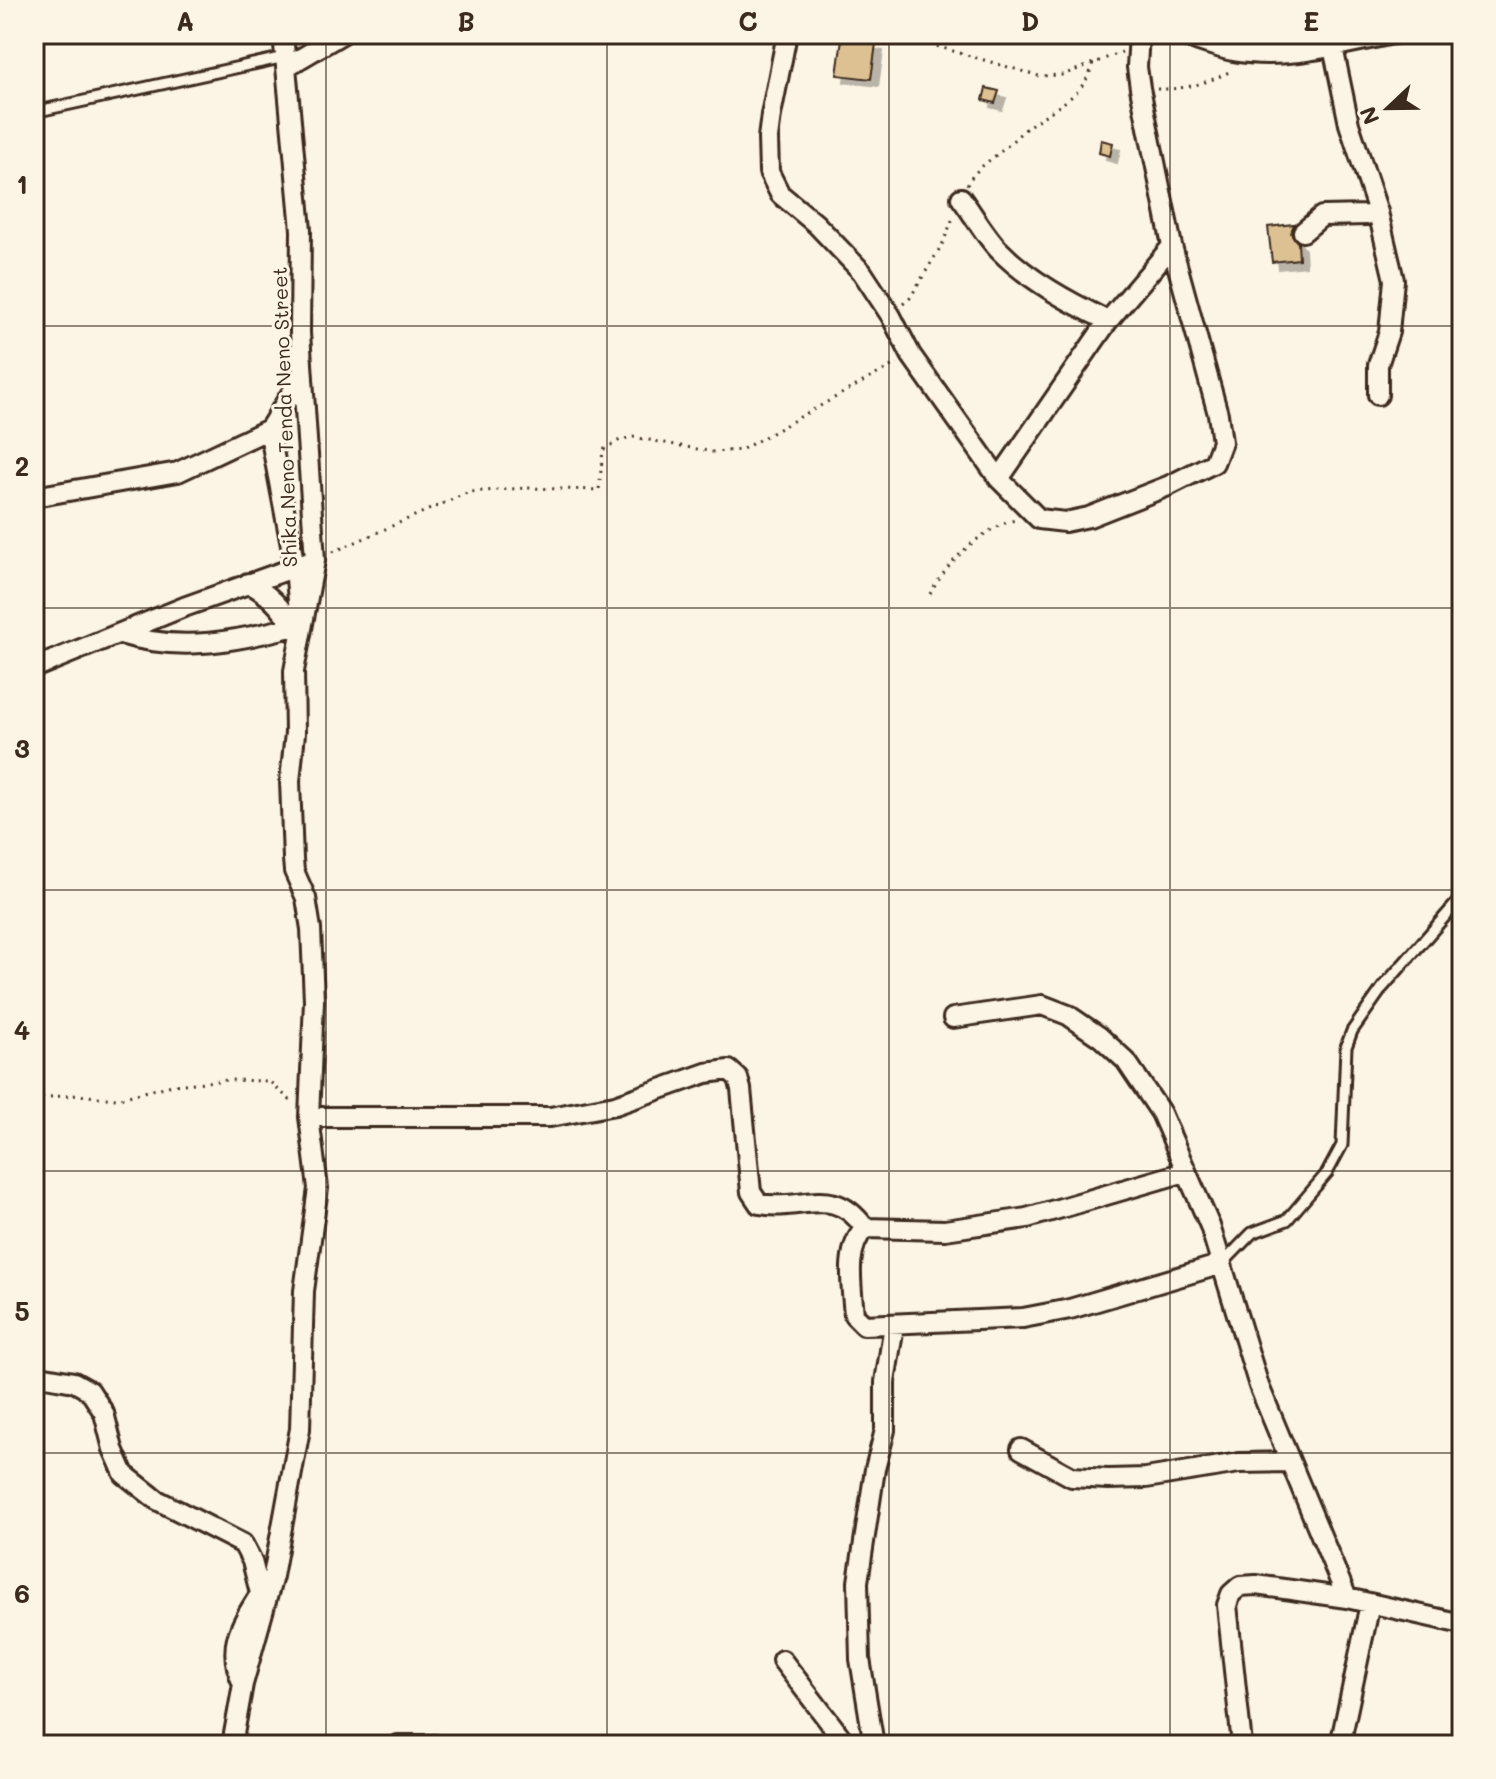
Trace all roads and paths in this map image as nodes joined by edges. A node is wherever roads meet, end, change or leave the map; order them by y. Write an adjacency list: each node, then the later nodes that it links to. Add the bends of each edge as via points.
1 (283, 34): 11 (street, Shika Neno Tenda Neno Street)
2 (342, 34): 11 (street)
3 (787, 34): 19 (street, via 768,138 769,172 780,194 862,272)
4 (858, 34): 12 (path, via 922,42 1039,76 1063,75)
5 (1179, 34): 10 (street)
6 (1394, 34): 7 (street)
7 (1371, 36): 9 (street)
8 (1138, 41): 12 (path); 13 (street)
9 (1333, 47): 10 (street); 16 (street, via 1349,124)
10 (1255, 53): 13 (path, via 1207,83 1179,90)
11 (285, 62): 14 (lane); 22 (street, Shika Neno Tenda Neno Street, via 301,230)
12 (1093, 62): 15 (path, via 1065,105 1029,126 974,171)
13 (1140, 88): 18 (street)
14 (34, 112)
15 (961, 198): 19 (path, via 943,243 910,298); 20 (street, via 996,247 1021,270)
16 (1378, 212): 17 (street, via 1322,216); 23 (street, via 1394,280 1389,332 1378,365)
17 (1303, 232)
18 (1172, 246): 20 (street); 27 (street, via 1218,414 1219,455 1214,463 1168,486 1089,517 1065,522)
19 (891, 316): 21 (street)
20 (1108, 321): 25 (street)
21 (911, 355): 25 (street); 28 (path, via 741,450 713,452 633,437 620,440 603,450 599,490 469,492)
22 (302, 376): 24 (street); 28 (street, Shika Neno Tenda Neno Street)
23 (1378, 395)
24 (269, 429): 26 (street, via 178,472); 29 (street)
25 (999, 479): 27 (street)
26 (34, 497)
27 (1039, 519): 31 (path, via 1003,523 975,541)
28 (315, 560): 29 (street); 32 (street, Shika Neno Tenda Neno Street)
29 (295, 567): 30 (street); 32 (street)
30 (248, 583): 32 (street, via 264,591); 33 (street)
31 (930, 594)
32 (297, 630): 33 (street, via 209,644 149,642); 38 (street, Shika Neno Tenda Neno Street, via 290,781 294,871 311,929)
33 (120, 634): 34 (street)
34 (34, 668)
35 (1462, 897): 41 (lane, via 1352,1031 1346,1047 1342,1145 1327,1173 1287,1220 1252,1233)
36 (953, 1018): 39 (street, via 1042,1005 1068,1015 1126,1061 1161,1113)
37 (34, 1098): 38 (path, via 116,1099 172,1085 269,1081)
38 (309, 1117): 40 (street, via 550,1117 615,1105 729,1070 741,1089 751,1192 759,1204 832,1202 847,1208); 46 (street, Shika Neno Tenda Neno Street, via 318,1188 304,1291 300,1429)
39 (1185, 1172): 40 (street, via 1027,1218 945,1230); 41 (street)
40 (865, 1228): 42 (street, via 853,1247 854,1315 864,1325)
41 (1222, 1264): 42 (street, via 1023,1318); 45 (street, via 1259,1386)
42 (894, 1325): 57 (street, via 885,1382 885,1430 858,1582 860,1659)
43 (34, 1375): 47 (street, via 74,1382 90,1391 104,1413 124,1474 157,1500 243,1544)
44 (1021, 1449): 45 (street, via 1072,1477 1108,1479)
45 (1290, 1462): 48 (street)
46 (273, 1576): 47 (street); 52 (street, Shika Neno Tenda Neno Street)
47 (260, 1593): 52 (street, via 238,1632 234,1655)
48 (1347, 1598): 49 (street); 58 (street, via 1256,1585 1240,1586 1231,1594 1227,1605)
49 (1370, 1604): 50 (street); 59 (street)
50 (1462, 1624)
51 (782, 1660): 56 (street)
52 (243, 1684): 53 (street, Shika Neno Tenda Neno Street)
53 (232, 1745)
54 (398, 1745): 55 (street)
55 (435, 1745)
56 (847, 1745)
57 (874, 1745)
58 (1242, 1745)
59 (1340, 1745)

